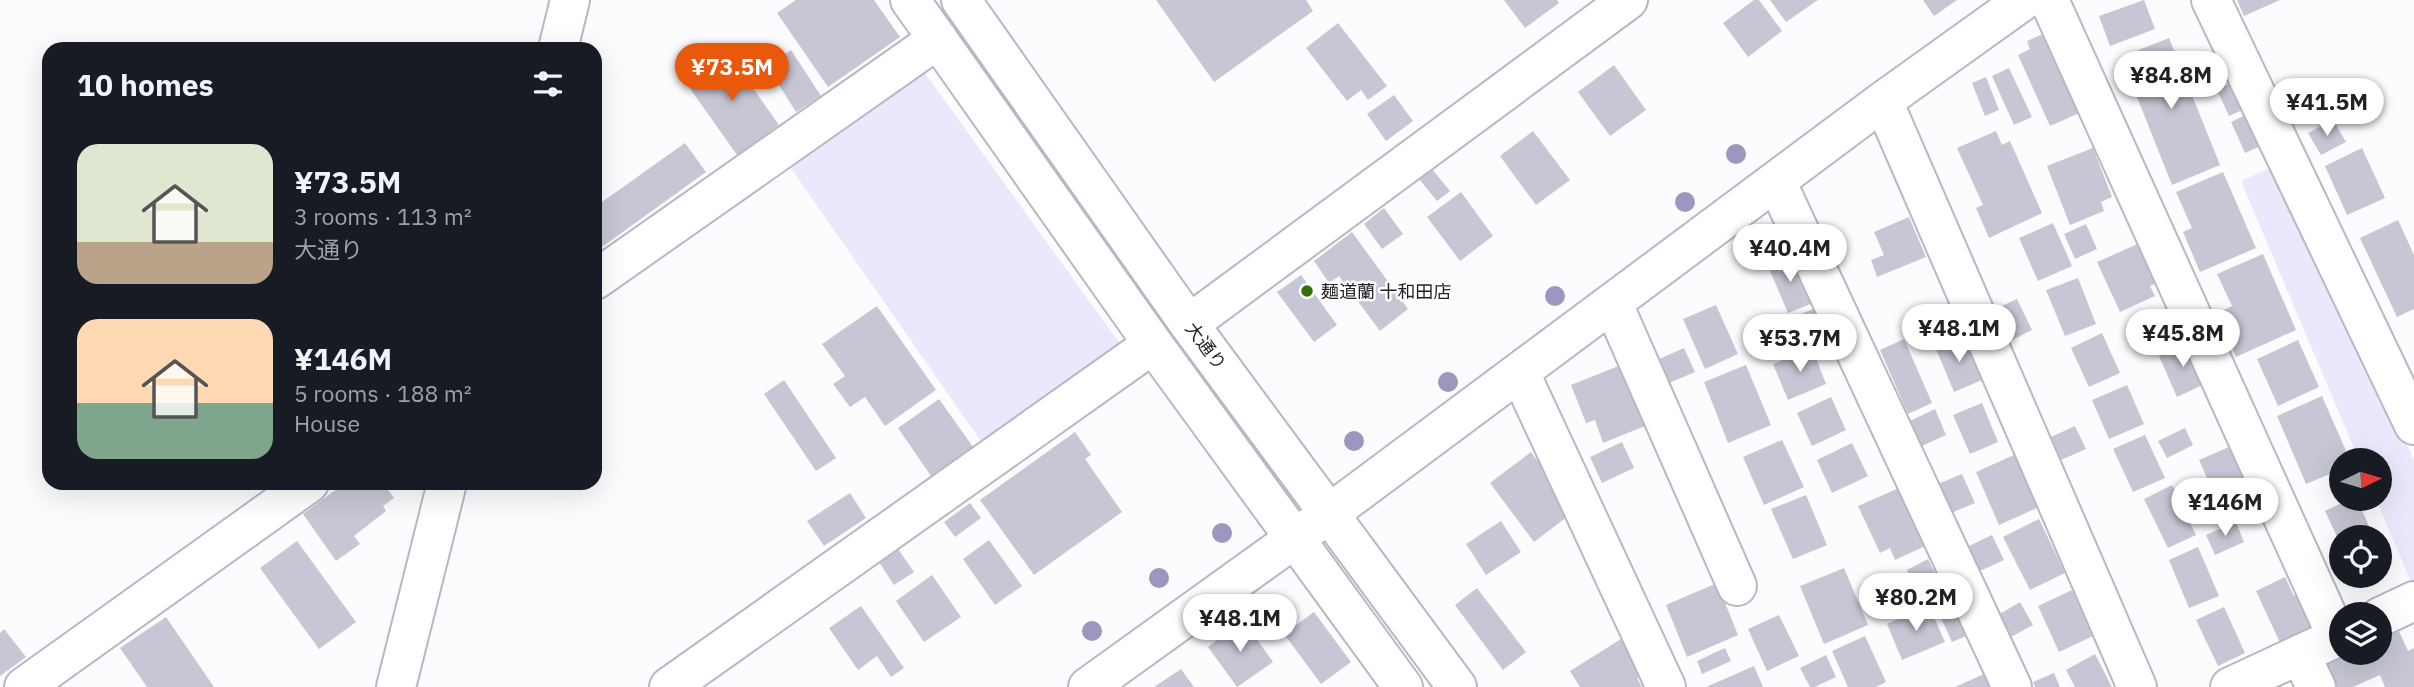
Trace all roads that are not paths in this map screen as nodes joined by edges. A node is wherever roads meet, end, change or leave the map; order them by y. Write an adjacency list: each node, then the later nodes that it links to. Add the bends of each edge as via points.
1 (570, 0): 9 (street)
2 (910, 0): 8 (street)
3 (961, 0): 14 (street, 大通り)
4 (1628, 0): 14 (street)
5 (2024, 0): 10 (street)
6 (2049, 0): 25 (street)
7 (2211, 0): 17 (street)
8 (938, 39): 12 (street); 15 (street)
9 (560, 42)
10 (1883, 101): 11 (street); 36 (street)
11 (1776, 181): 13 (street); 35 (street)
12 (602, 275)
13 (1613, 304): 16 (street); 22 (street)
14 (1189, 324): 20 (street, 大通り)
15 (1153, 344): 21 (street); 30 (street)
16 (1520, 373): 20 (street); 34 (street)
17 (2414, 425)
18 (299, 490): 28 (street)
19 (445, 490): 29 (street)
20 (1330, 513): 21 (street); 33 (street, 大通り)
21 (1295, 538): 31 (street); 32 (street)
22 (1737, 586)
23 (2414, 601): 24 (street)
24 (2392, 611)
25 (2329, 614)
26 (2329, 647): 27 (street)
27 (2308, 671): 37 (street)
28 (24, 687)
29 (396, 687)
30 (669, 687)
31 (1088, 687)
32 (1403, 687)
33 (1457, 687)
34 (1665, 687)
35 (2012, 687)
36 (2137, 687)
37 (2230, 687)

